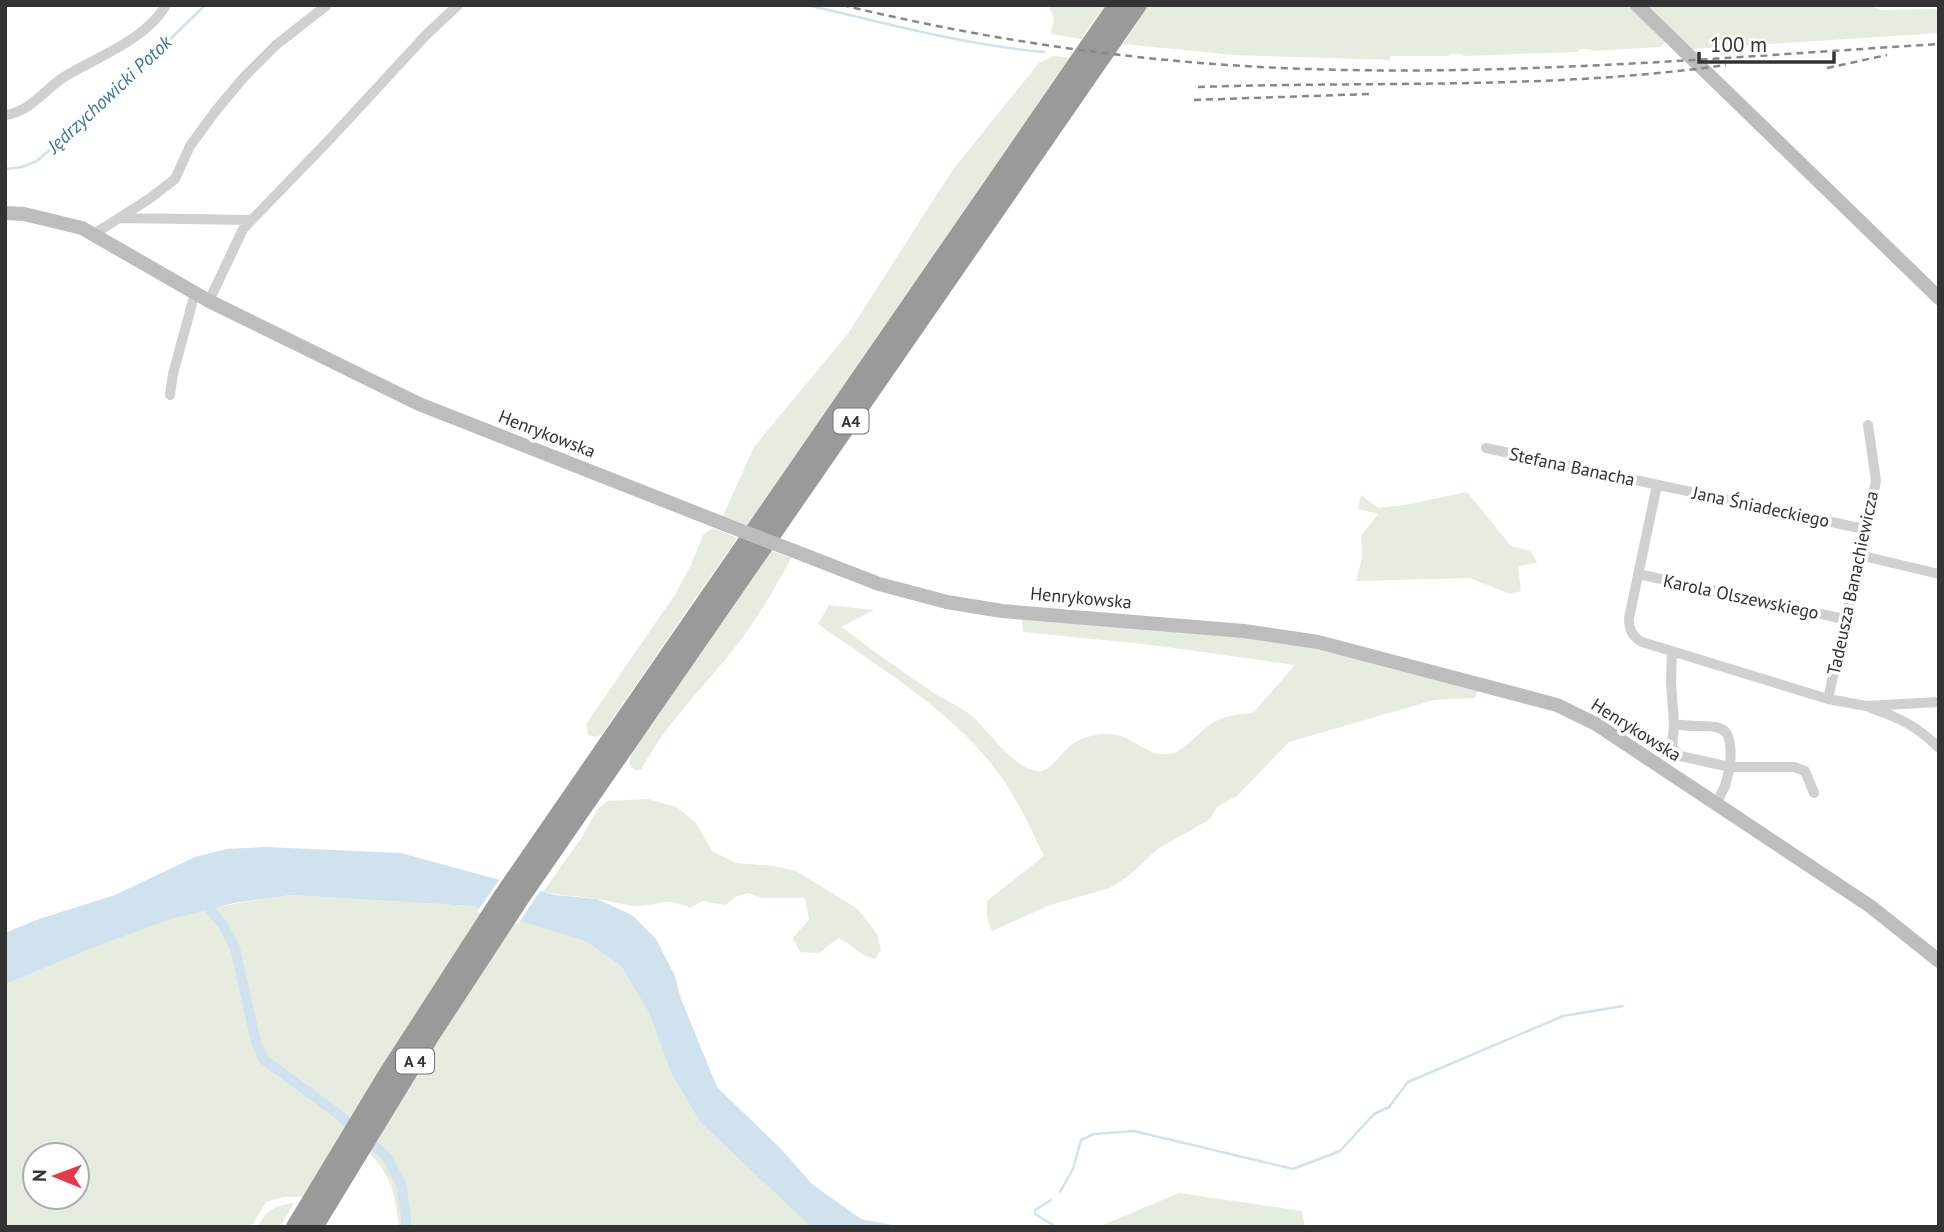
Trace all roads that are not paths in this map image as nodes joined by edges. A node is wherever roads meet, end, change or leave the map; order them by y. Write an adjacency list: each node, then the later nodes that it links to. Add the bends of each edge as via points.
1 (166, 5): 7 (street, via 119,49 63,78 16,114)
2 (327, 5): 9 (street, via 244,77 191,146 176,178)
3 (458, 5): 10 (street)
4 (1117, 5): 33 (highway, A4)
5 (1138, 5): 33 (highway, A4)
6 (1637, 5): 13 (main road)
7 (5, 115)
8 (5, 213): 11 (main road, Henrykowska)
9 (119, 218): 10 (street); 11 (street)
10 (252, 220): 14 (street, via 243,229)
11 (94, 233): 12 (main road, Henrykowska)
12 (195, 293): 14 (main road, Henrykowska); 15 (street)
13 (1939, 298)
14 (209, 301): 32 (main road, Henrykowska, bridge, via 419,404 879,584 1002,611 1244,631 1318,642 1557,705 1595,724)
15 (170, 395)
16 (1868, 425): 19 (street, Tadeusza Banachiewicza, via 1876,481)
17 (1486, 448): 18 (street, Stefana Banacha)
18 (1657, 485): 19 (street, Jana Śniadeckiego); 22 (street)
19 (1864, 529): 20 (street, Tadeusza Banachiewicza)
20 (1859, 555): 21 (street); 23 (street, Tadeusza Banachiewicza)
21 (1939, 573)
22 (1638, 574): 23 (street, Karola Olszewskiego); 24 (street, via 1629,618 1631,632 1642,642)
23 (1844, 619): 25 (street, Tadeusza Banachiewicza)
24 (1672, 651): 25 (street); 28 (street)
25 (1828, 699): 27 (street)
26 (1939, 702): 27 (street)
27 (1866, 706): 29 (street, via 1912,725)
28 (1675, 724): 30 (street, via 1671,743 1675,752); 30 (street, via 1721,727 1728,732)
29 (1939, 748)
30 (1730, 767): 31 (street, via 1794,767 1805,771); 32 (street)
31 (1814, 793)
32 (1716, 804): 35 (main road, Henrykowska, via 1870,906)
33 (555, 832): 34 (highway, A4)
34 (512, 897): 36 (highway, A 4, via 395,1061); 37 (highway, A 4)
35 (1939, 961)
36 (295, 1227)
37 (314, 1227)

